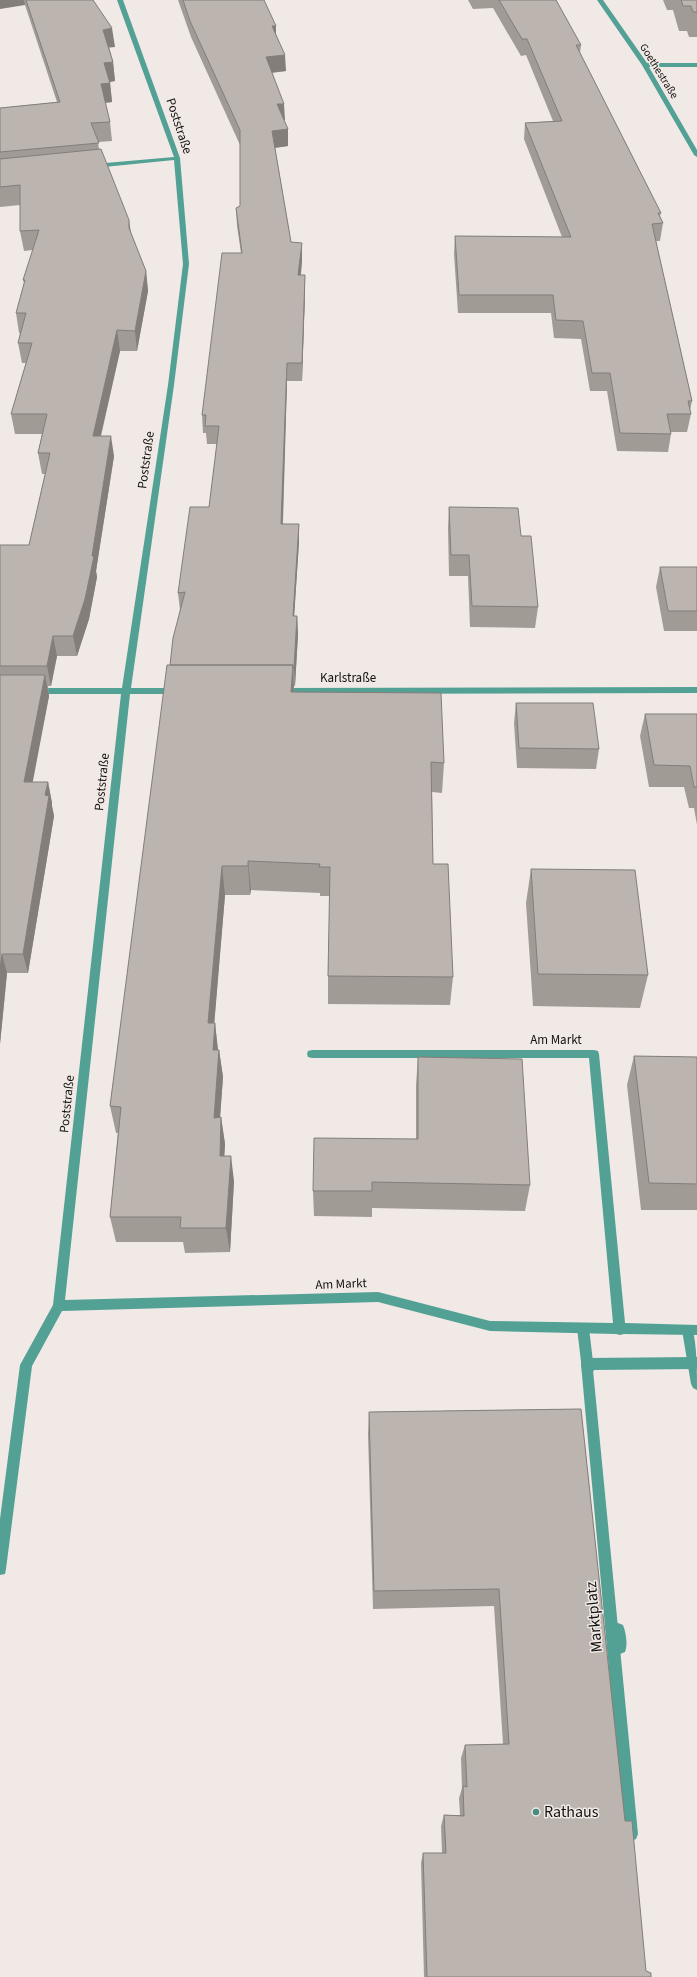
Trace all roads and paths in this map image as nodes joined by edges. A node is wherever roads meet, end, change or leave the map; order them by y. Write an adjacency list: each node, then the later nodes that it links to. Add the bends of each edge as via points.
1 (120, 0): 6 (street, Poststraße)
2 (600, 0): 3 (street, Goethestraße)
3 (645, 65): 4 (street); 5 (street, Goethestraße)
4 (697, 65)
5 (697, 155)
6 (177, 158): 7 (street); 10 (street, Poststraße, via 186,264 170,393)
7 (85, 166)
8 (697, 690): 12 (street, Karlstraße)
9 (24, 691): 10 (street)
10 (126, 691): 11 (street); 14 (street, Poststraße)
11 (182, 691)
12 (269, 691)
13 (312, 1054): 16 (street, Am Markt, via 594,1054)
14 (58, 1306): 15 (street, Am Markt, via 378,1297 490,1326); 21 (street, Poststraße, via 26,1365)
15 (583, 1328): 16 (street, Am Markt); 19 (street)
16 (620, 1330): 17 (street, Am Markt)
17 (693, 1330): 18 (street)
18 (695, 1363): 19 (street); 20 (street)
19 (587, 1364): 22 (street); 23 (street, Marktplatz)
20 (697, 1384)
21 (0, 1568)
22 (620, 1647)
23 (632, 1850)

